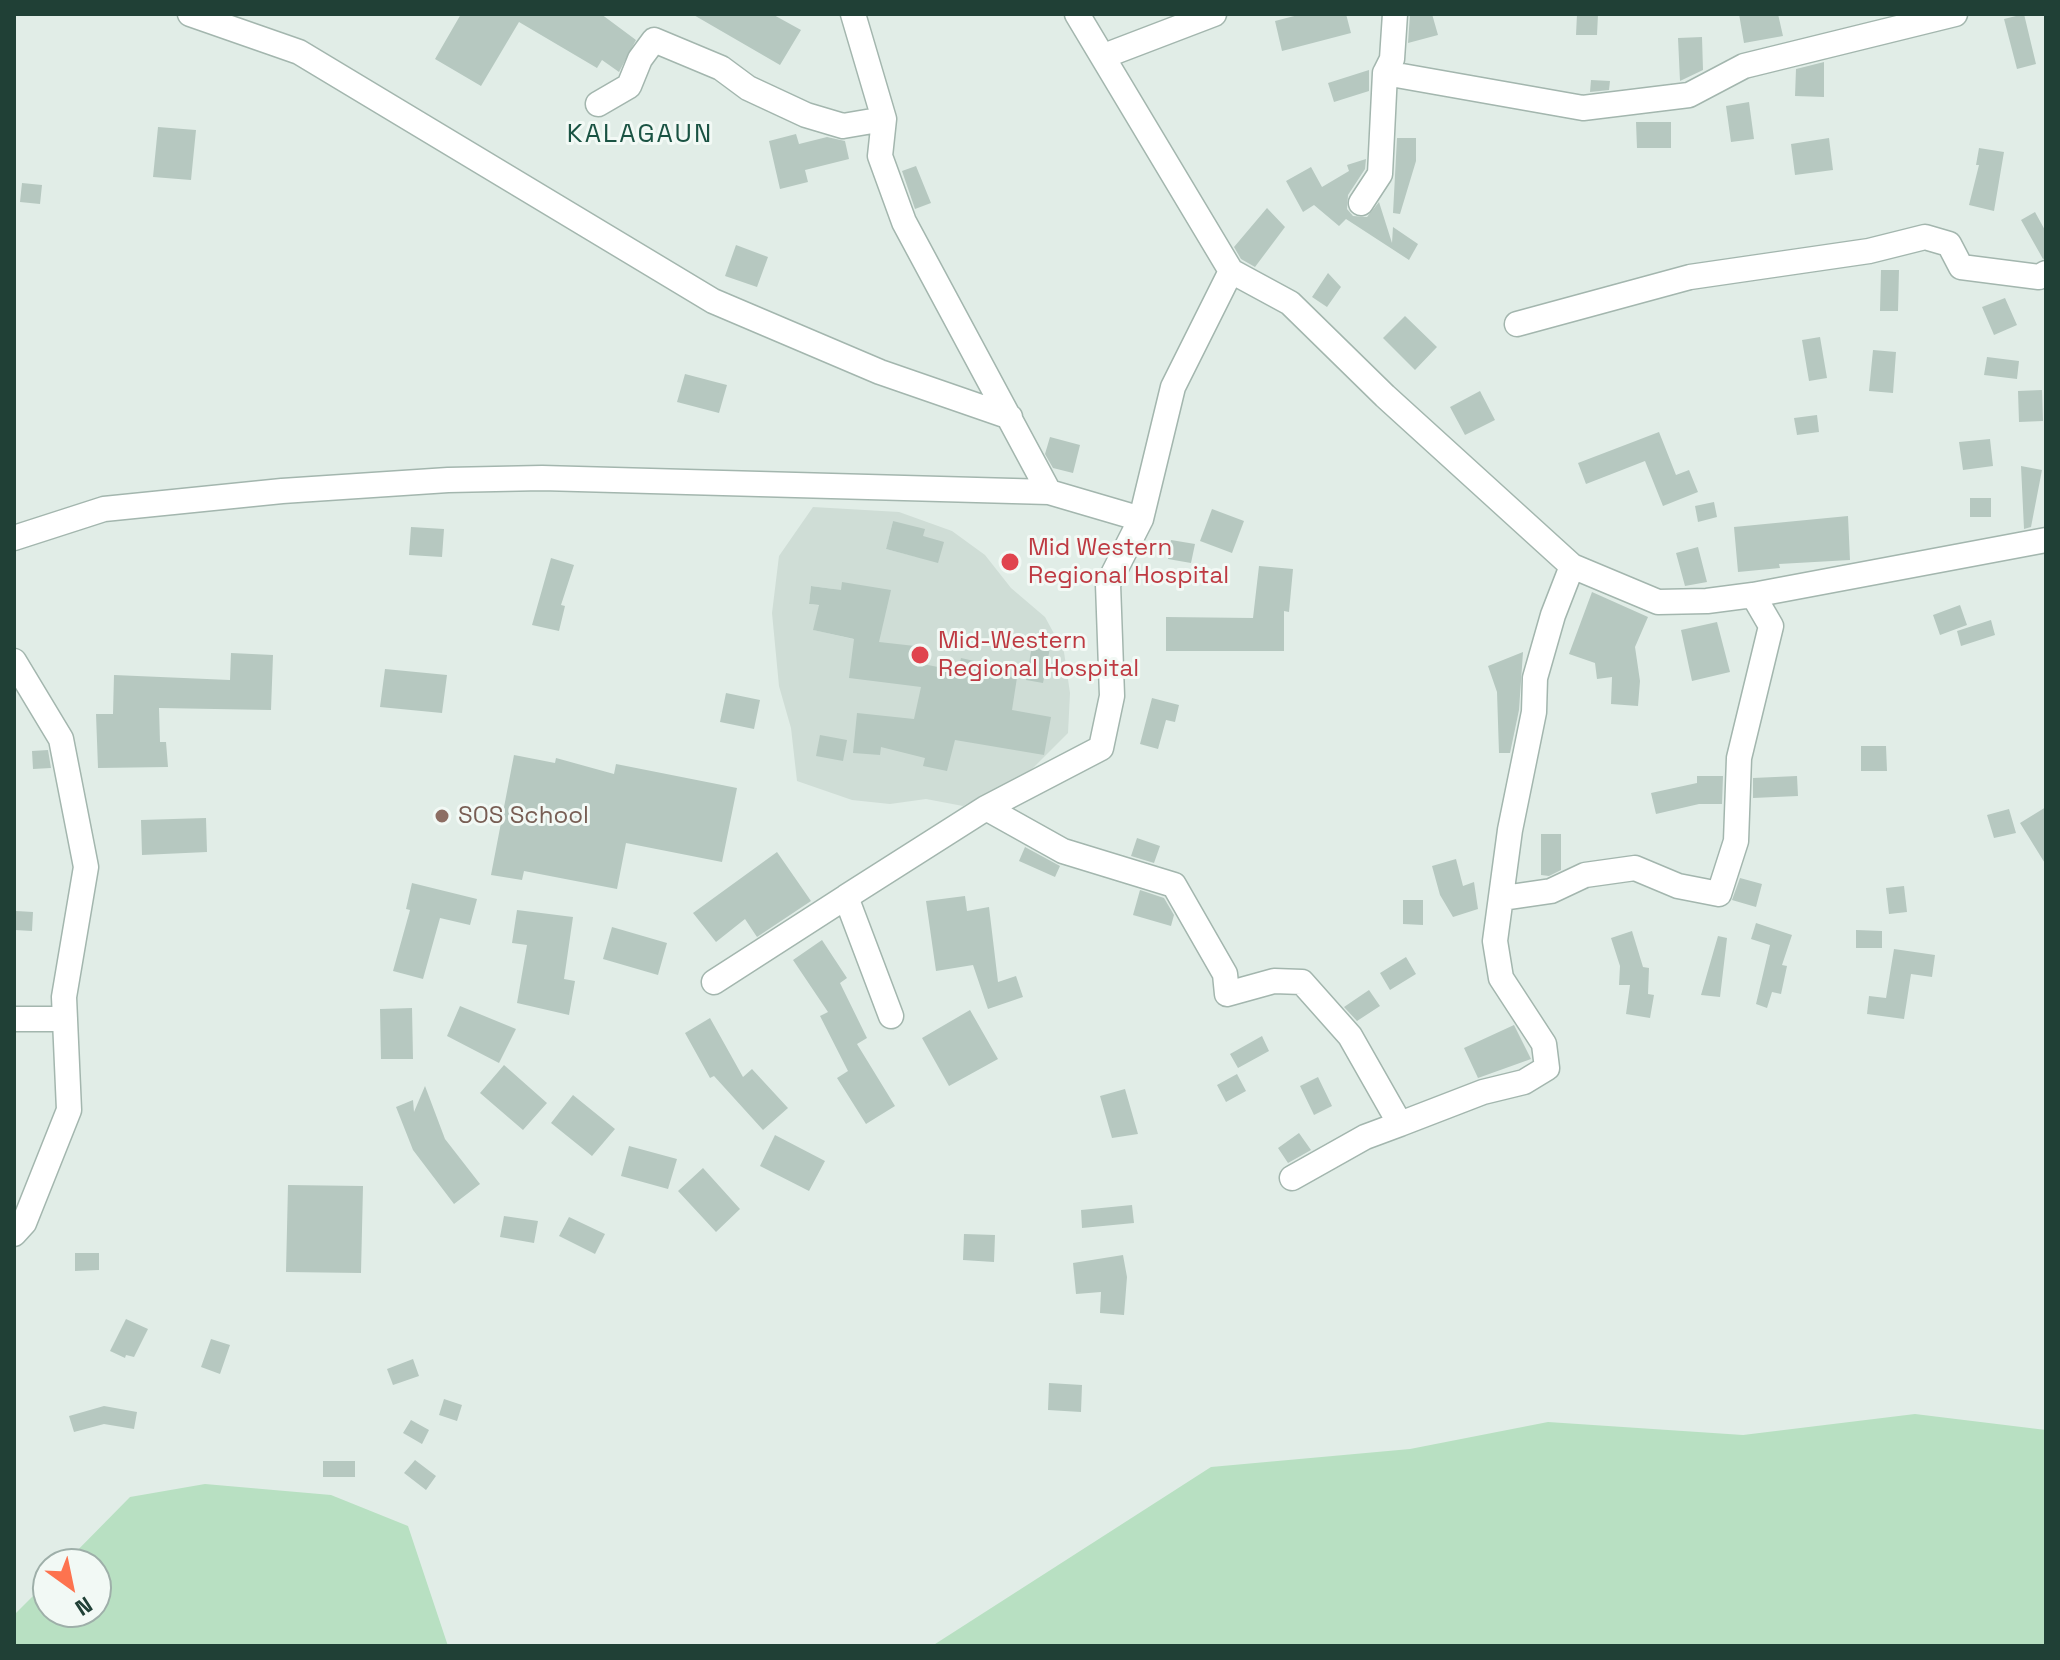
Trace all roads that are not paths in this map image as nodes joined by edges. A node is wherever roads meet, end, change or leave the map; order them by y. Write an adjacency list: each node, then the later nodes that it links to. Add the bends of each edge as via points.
1 (190, 14): 15 (street, via 299,52 713,301 880,372)
2 (853, 14): 10 (street)
3 (1077, 14): 7 (street)
4 (1214, 14): 7 (street)
5 (1395, 14): 8 (street, via 1392,59)
6 (1955, 14): 8 (street, via 1744,66 1689,95 1583,108)
7 (1104, 56): 12 (street)
8 (1385, 73): 11 (street, via 1380,174)
9 (598, 104): 10 (street, via 629,86 654,40 721,68 748,88 806,115 843,126)
10 (884, 119): 15 (street, via 880,156 904,222)
11 (1361, 203)
12 (1231, 271): 17 (street, via 1173,387); 20 (street, via 1290,303)
13 (2046, 273): 14 (street, via 2039,277 1961,267 1949,244 1925,237 1869,251 1690,277)
14 (1517, 324)
15 (1010, 417): 16 (street)
16 (1049, 492): 17 (street); 18 (street, via 448,480 104,509)
17 (1141, 519): 23 (street, via 1108,584 1112,696 1101,748)
18 (14, 538)
19 (2046, 540): 21 (street)
20 (1572, 566): 21 (street, via 1658,602); 25 (street, via 1535,678)
21 (1753, 595): 25 (street, via 1771,626 1739,758 1736,841 1719,894 1678,886 1635,868 1585,875 1551,891)
22 (14, 661): 29 (street, via 61,739 86,867 64,997)
23 (986, 808): 24 (street); 30 (street, via 1063,851 1174,885 1225,974 1227,994 1274,981 1302,982 1350,1036)
24 (846, 897): 26 (street); 27 (street)
25 (1503, 898): 30 (street, via 1495,941 1501,978 1544,1044 1547,1068 1524,1082)
26 (714, 982)
27 (891, 1016)
28 (14, 1019): 29 (street)
29 (65, 1019): 32 (street, via 69,1110 24,1223)
30 (1400, 1124): 31 (street, via 1365,1137)
31 (1292, 1178)
32 (14, 1234)

